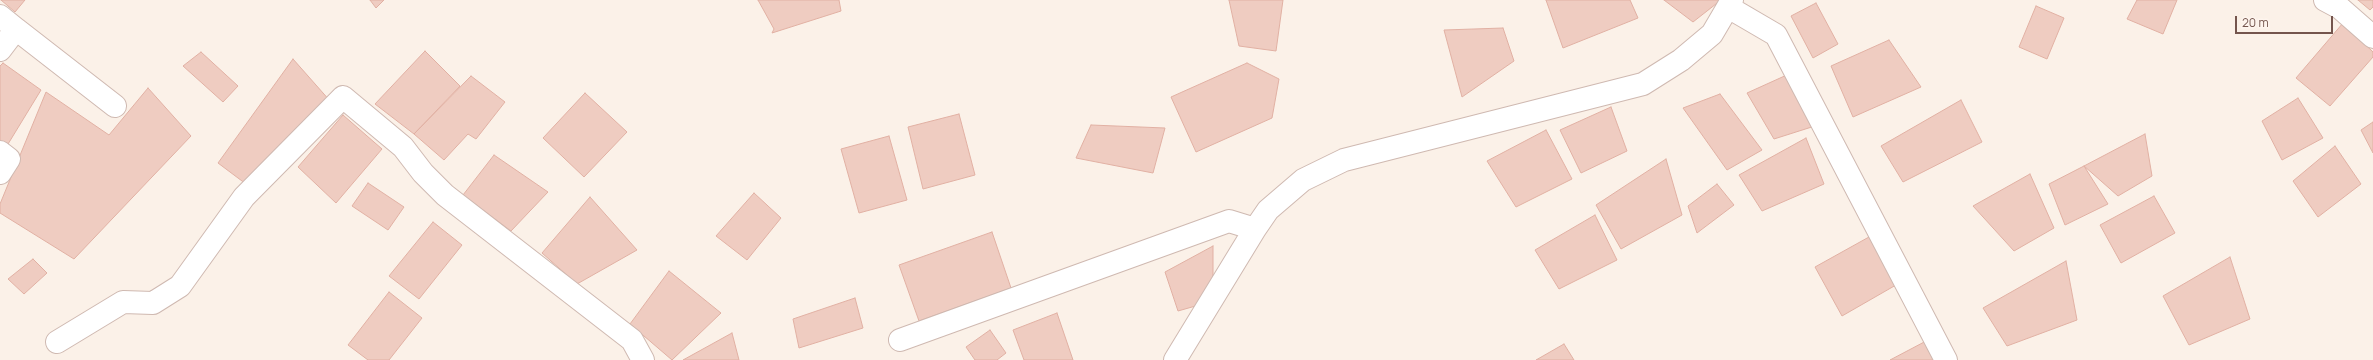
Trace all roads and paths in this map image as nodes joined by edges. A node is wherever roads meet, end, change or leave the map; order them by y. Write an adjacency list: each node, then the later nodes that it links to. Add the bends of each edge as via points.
1 (2325, 0): 4 (street, via 2340,8)
2 (1730, 4): 9 (street, via 1712,34 1681,60 1643,84 1344,160 1303,180 1268,210); 14 (street, via 1776,35)
3 (8, 22): 5 (street); 6 (street)
4 (2373, 37)
5 (0, 50)
6 (115, 106)
7 (0, 152): 8 (street, via 8,160)
8 (0, 172)
9 (1255, 229): 10 (street, via 1229,221); 13 (street)
10 (900, 340)
11 (57, 342): 12 (street, via 123,302 153,302 180,286 244,198 344,96 403,147 423,173 445,195 632,340)
12 (643, 360)
13 (1175, 360)
14 (1946, 360)

